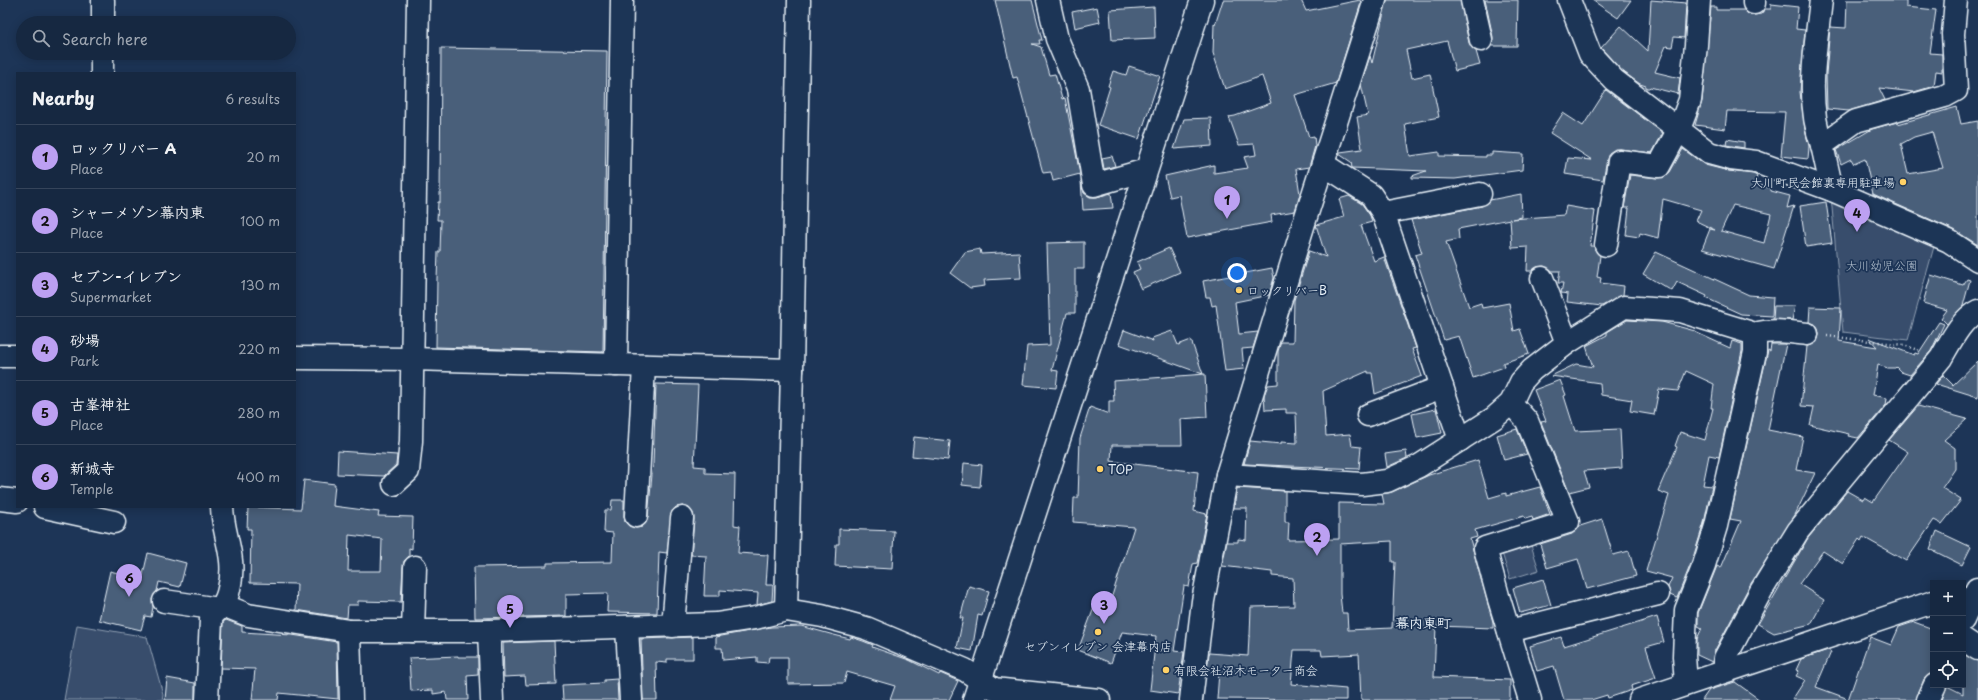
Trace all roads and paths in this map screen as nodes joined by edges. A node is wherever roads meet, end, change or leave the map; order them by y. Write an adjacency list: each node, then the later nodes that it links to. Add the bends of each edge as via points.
1 (103, 0): 13 (street)
2 (418, 0): 35 (street)
3 (622, 0): 36 (street)
4 (799, 0): 38 (street)
5 (1048, 0): 20 (street, via 1057,39 1078,89 1094,185)
6 (1202, 0): 20 (street)
7 (1375, 0): 19 (street)
8 (1472, 0): 14 (street)
9 (1569, 0): 17 (street, via 1590,54 1614,80)
10 (1699, 0): 17 (street, via 1690,100)
11 (1821, 0): 18 (street, via 1813,82 1816,128)
12 (1956, 0): 18 (street, via 1953,34 1956,90 1945,96 1856,121)
13 (103, 16)
14 (1481, 40)
15 (102, 60): 16 (street)
16 (102, 72)
17 (1679, 129): 21 (street, via 1709,153 1756,162); 24 (street, via 1659,166 1619,161)
18 (1822, 146): 21 (street)
19 (1323, 164): 23 (street, via 1371,195); 43 (street)
20 (1146, 170): 70 (street)
21 (1832, 190): 25 (street, via 1949,241)
22 (1480, 194): 23 (street)
23 (1383, 213): 39 (street)
24 (1606, 245)
25 (1978, 260)
26 (1542, 278): 30 (street)
27 (1978, 311): 34 (street, via 1959,329)
28 (1755, 334): 29 (street, via 1786,331); 30 (street, via 1680,311 1624,307); 71 (street, via 1755,352 1716,526 1686,610 1684,656)
29 (1807, 334): 34 (path, via 1904,344)
30 (1567, 343): 40 (street, via 1532,370 1521,382)
31 (0, 356): 32 (street)
32 (16, 356)
33 (296, 358): 35 (street)
34 (1941, 358): 68 (street, via 1798,531 1761,591 1725,658)
35 (412, 359): 36 (street); 44 (street, via 408,471)
36 (616, 365): 37 (street)
37 (644, 366): 38 (street); 49 (street)
38 (792, 370): 58 (street)
39 (1442, 387): 41 (street); 42 (street)
40 (1511, 403): 42 (street, via 1494,418); 65 (street, via 1527,421 1568,522 1485,548)
41 (1368, 416)
42 (1460, 440): 43 (street, via 1419,466 1387,481 1362,484)
43 (1227, 475): 78 (street, via 1203,601)
44 (394, 484)
45 (0, 499): 46 (street)
46 (16, 501)
47 (50, 508): 51 (street)
48 (222, 508): 57 (street, via 233,570 229,590)
49 (636, 516)
50 (682, 518): 60 (street)
51 (114, 522)
52 (415, 567): 63 (street)
53 (1973, 590): 59 (street)
54 (1658, 594): 65 (street)
55 (164, 601): 57 (street)
56 (1930, 603): 68 (street)
57 (221, 607): 62 (street, via 248,615); 73 (street, via 213,614 212,620)
58 (786, 610): 60 (street, via 716,624); 70 (street, via 822,616 866,628 965,670)
59 (1964, 616)
60 (673, 626): 61 (street)
61 (626, 627): 64 (street); 76 (street)
62 (349, 631): 63 (street); 74 (street)
63 (413, 631): 64 (street)
64 (489, 631): 75 (street)
65 (1509, 631): 79 (street)
66 (1966, 642): 67 (street)
67 (1978, 649)
68 (1726, 670): 71 (street)
69 (1934, 688): 81 (street)
70 (977, 690): 72 (street, via 994,689)
71 (1674, 691): 80 (street)
72 (1066, 699): 77 (street)
73 (207, 700)
74 (351, 700)
75 (492, 700)
76 (632, 700)
77 (1099, 700)
78 (1191, 700)
79 (1530, 700)
80 (1640, 700)
81 (1928, 700)

